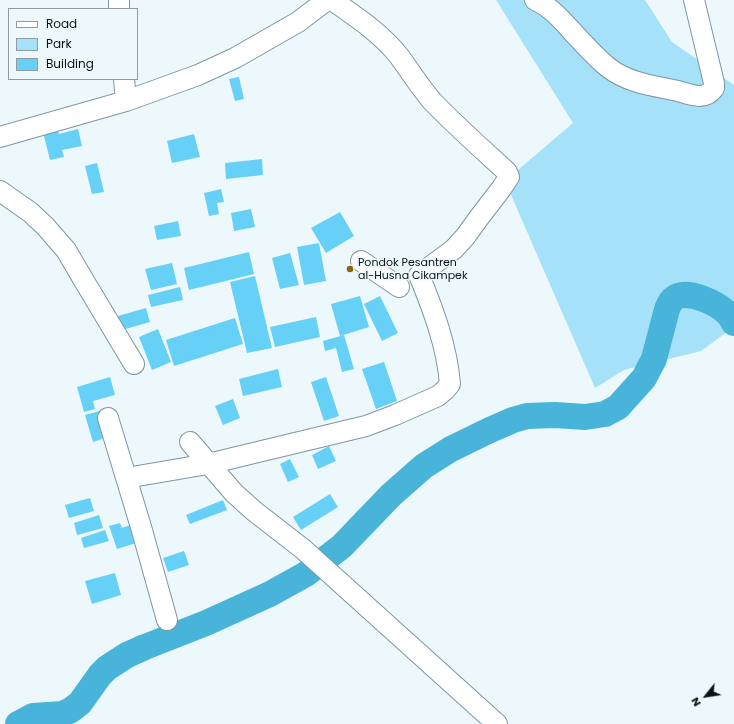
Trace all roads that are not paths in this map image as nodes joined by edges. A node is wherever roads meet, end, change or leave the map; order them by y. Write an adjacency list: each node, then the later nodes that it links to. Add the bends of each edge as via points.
1 (326, 0): 6 (street, via 298,22 235,58 198,76)
2 (332, 0): 10 (street, via 381,36 431,99 508,172 506,182 466,238)
3 (535, 0): 4 (street, via 561,19 609,68 626,78 697,96 710,93 714,83)
4 (694, 0)
5 (124, 80): 6 (street)
6 (126, 101): 7 (street)
7 (0, 137)
8 (0, 191): 11 (street, via 30,212 66,250)
9 (362, 261): 10 (street, via 391,291)
10 (418, 275): 14 (street, via 441,335 450,384 445,390 438,396 366,426)
11 (134, 364)
12 (108, 418): 15 (street)
13 (190, 442): 14 (street)
14 (208, 464): 15 (street); 17 (street, via 254,511 303,549)
15 (126, 478): 16 (street)
16 (167, 620)
17 (497, 724)

